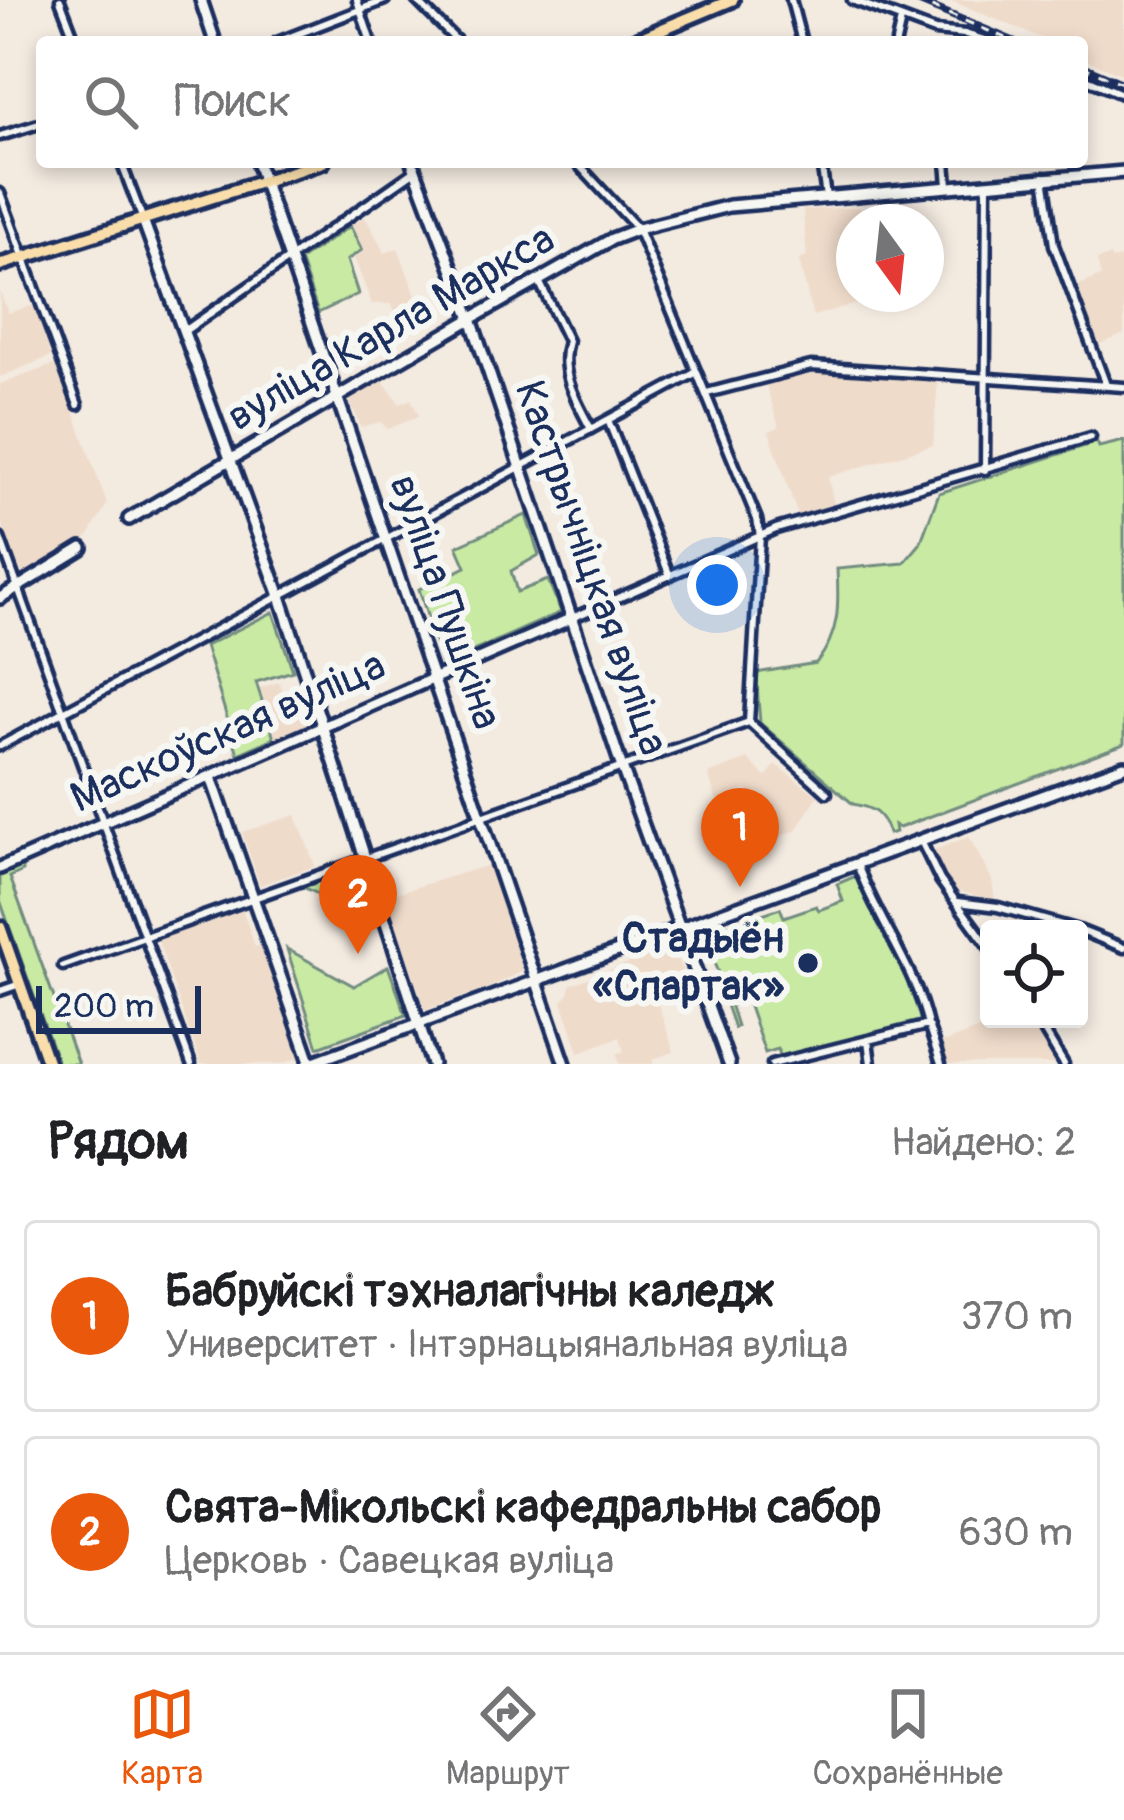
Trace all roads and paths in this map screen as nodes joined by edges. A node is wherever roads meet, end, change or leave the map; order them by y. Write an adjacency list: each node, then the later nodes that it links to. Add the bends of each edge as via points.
1 (60, 0): 13 (street)
2 (201, 0): 14 (main road)
3 (356, 0): 10 (street)
4 (385, 0): 10 (street)
5 (416, 0): 17 (street)
6 (732, 0): 9 (main road)
7 (791, 0): 19 (street)
8 (853, 0): 11 (street)
9 (704, 6): 18 (main road)
10 (361, 11): 15 (street); 16 (street)
11 (901, 20): 12 (street); 20 (street)
12 (934, 31): 21 (street); 22 (street)
13 (74, 36)
14 (213, 36)
15 (293, 36)
16 (369, 36)
17 (452, 36)
18 (644, 36)
19 (800, 36)
20 (897, 36)
21 (934, 36)
22 (960, 36)
23 (1088, 80): 24 (street)
24 (1124, 95)
25 (36, 125): 26 (street)
26 (0, 136)
27 (123, 168): 42 (street)
28 (259, 168): 37 (main road, вуліца Пушкіна)
29 (303, 168): 37 (main road)
30 (411, 168): 45 (street)
31 (415, 168): 48 (main road, Кастрычніцкая вуліца)
32 (582, 168): 43 (street)
33 (822, 168): 41 (street)
34 (947, 168): 39 (street)
35 (1124, 172): 36 (main road, вуліца Карла Маркса)
36 (1044, 177): 38 (main road, вуліца Карла Маркса); 52 (street, via 1054,245)
37 (264, 180): 42 (main road); 45 (main road, вуліца Пушкіна)
38 (987, 182): 39 (main road, вуліца Карла Маркса); 51 (street)
39 (948, 185): 41 (main road, вуліца Карла Маркса)
40 (0, 193): 44 (street)
41 (826, 197): 43 (main road, вуліца Карла Маркса, via 729,206)
42 (143, 220): 44 (main road); 49 (main road)
43 (638, 229): 47 (main road, вуліца Карла Маркса); 50 (street)
44 (23, 258): 46 (main road); 56 (street)
45 (291, 258): 49 (street); 55 (main road, вуліца Пушкіна)
46 (0, 265)
47 (539, 281): 48 (main road, вуліца Карла Маркса); 58 (street, via 568,341 562,358)
48 (471, 319): 55 (main road, вуліца Карла Маркса); 61 (main road, Кастрычніцкая вуліца)
49 (186, 330): 60 (main road)
50 (698, 372): 54 (street); 57 (street)
51 (985, 376): 52 (street); 54 (street, via 811,366); 62 (street)
52 (1106, 386): 53 (street)
53 (1124, 387)
54 (706, 394): 64 (street)
55 (339, 395): 60 (main road, вуліца Карла Маркса); 66 (main road, вуліца Пушкіна)
56 (78, 405)
57 (608, 421): 58 (street); 68 (street)
58 (591, 429): 61 (street)
59 (1091, 437): 62 (street, Маскоўская вуліца)
60 (232, 458): 63 (main road, вуліца Карла Маркса); 70 (main road)
61 (520, 467): 66 (street); 72 (main road, Кастрычніцкая вуліца)
62 (985, 470): 64 (street, Маскоўская вуліца)
63 (129, 519)
64 (760, 536): 68 (street, Маскоўская вуліца); 75 (street)
65 (0, 538): 69 (street)
66 (388, 538): 70 (street); 73 (main road, вуліца Пушкіна)
67 (82, 548): 69 (main road)
68 (670, 576): 72 (street, Маскоўская вуліца)
69 (18, 587): 71 (main road); 74 (street)
70 (280, 596): 74 (street); 76 (main road)
71 (0, 598)
72 (572, 618): 73 (main road, Маскоўская вуліца); 78 (main road, Кастрычніцкая вуліца)
73 (436, 678): 76 (main road, Маскоўская вуліца); 82 (main road, вуліца Пушкіна)
74 (65, 712): 77 (street); 83 (street)
75 (749, 722): 78 (street); 81 (street)
76 (323, 727): 80 (main road, Маскоўская вуліца); 85 (main road)
77 (0, 746)
78 (622, 766): 82 (street); 94 (main road, Кастрычніцкая вуліца)
79 (1124, 766): 84 (main road)
80 (212, 777): 83 (main road, Маскоўская вуліца); 88 (main road)
81 (827, 793)
82 (482, 816): 85 (street); 100 (main road, вуліца Пушкіна)
83 (105, 822): 87 (main road, Маскоўская вуліца); 97 (street)
84 (921, 841): 86 (main road); 89 (street)
85 (365, 857): 88 (street); 103 (main road)
86 (857, 864): 94 (main road); 104 (street)
87 (0, 868)
88 (253, 898): 97 (street); 109 (main road)
89 (958, 902): 90 (street); 91 (street)
90 (974, 904): 91 (street); 92 (street)
91 (966, 914): 95 (street)
92 (1048, 920)
93 (0, 927): 101 (main road)
94 (683, 929): 100 (main road); 112 (main road, Кастрычніцкая вуліца)
95 (980, 934)
96 (1088, 934): 98 (street)
97 (146, 935): 99 (street); 108 (street)
98 (1124, 948)
99 (63, 965)
100 (538, 982): 103 (main road); 111 (main road, вуліца Пушкіна)
101 (20, 984): 102 (street); 107 (main road)
102 (0, 991)
103 (420, 1024): 109 (main road); 110 (main road)
104 (928, 1025): 106 (street); 115 (street)
105 (1042, 1028): 116 (street)
106 (868, 1040): 113 (street); 114 (street)
107 (48, 1064)
108 (191, 1064)
109 (310, 1064)
110 (432, 1064)
111 (566, 1064)
112 (729, 1064)
113 (772, 1064)
114 (871, 1064)
115 (941, 1064)
116 (1064, 1064)

